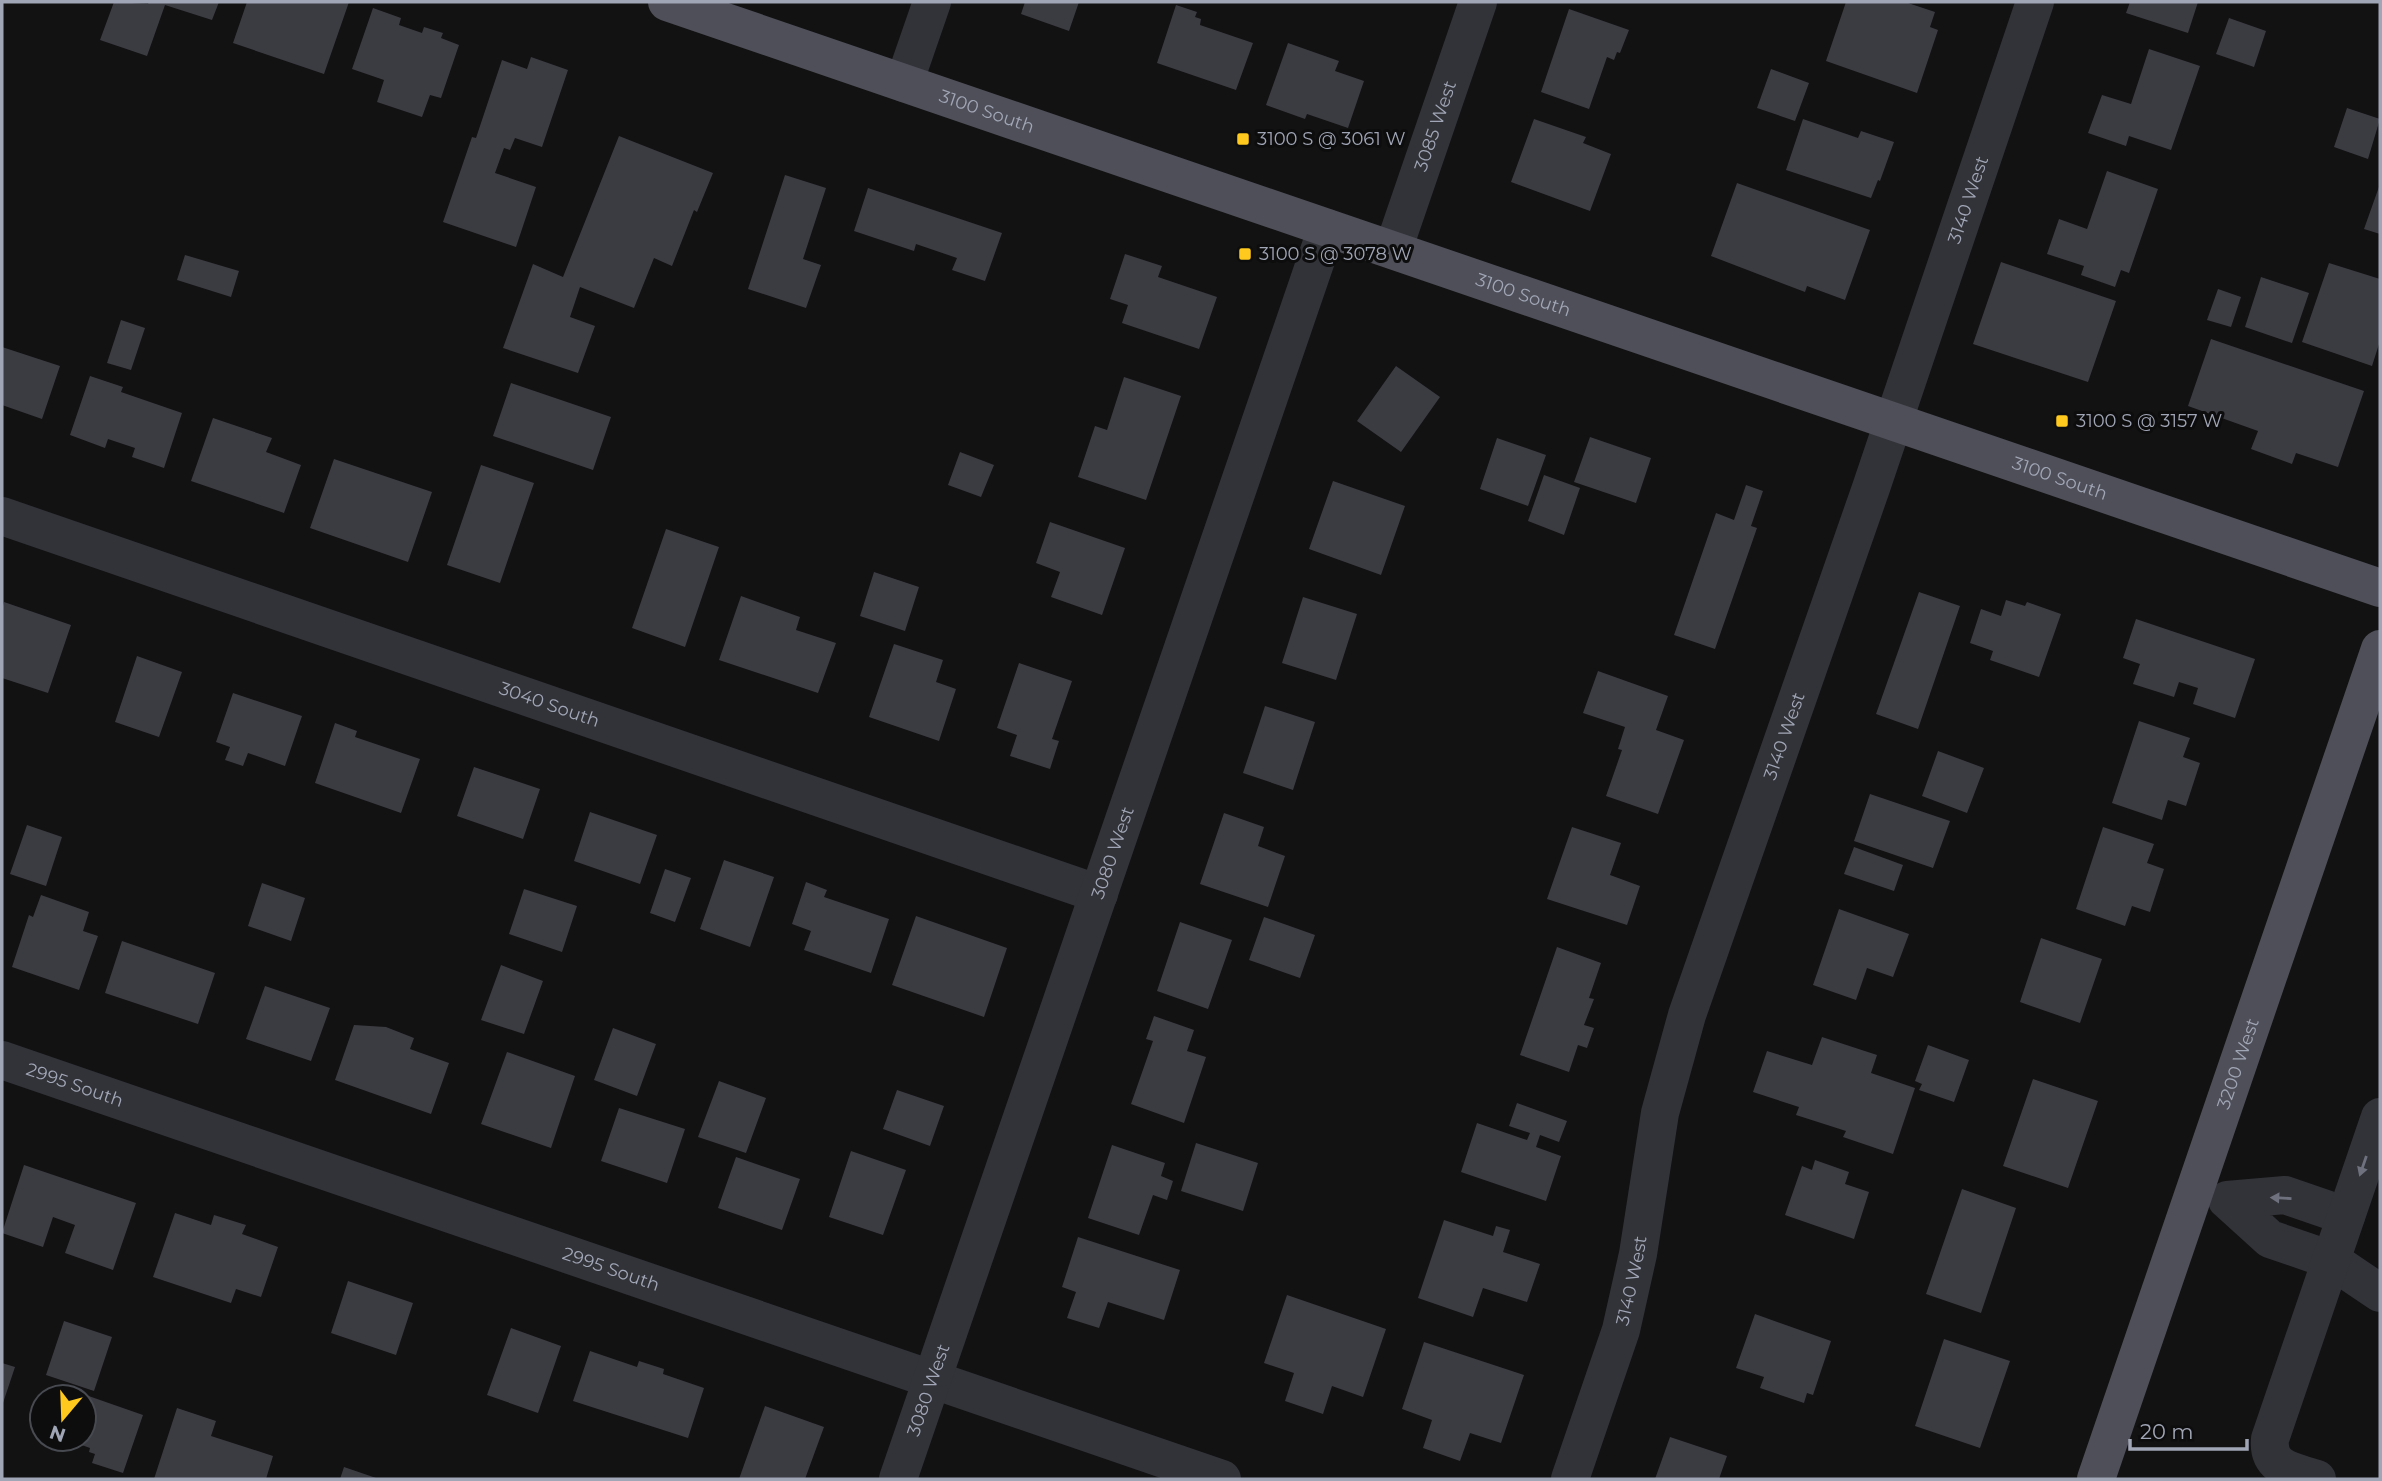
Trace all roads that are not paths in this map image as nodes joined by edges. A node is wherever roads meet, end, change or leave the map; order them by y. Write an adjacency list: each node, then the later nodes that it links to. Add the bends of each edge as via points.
1 (667, 2): 5 (main road, 3100 South)
2 (932, 2): 5 (street)
3 (1478, 2): 7 (street, 3085 West)
4 (2035, 2): 8 (street, 3140 West)
5 (904, 83): 6 (main road, 3100 South)
6 (1327, 228): 7 (main road, 3100 South); 12 (street, 3080 West)
7 (1392, 250): 8 (main road, 3100 South)
8 (1893, 421): 10 (main road, 3100 South); 22 (street, 3140 West, via 1687,1015 1660,1113 1621,1330)
9 (2, 516): 12 (street, 3040 South)
10 (2380, 588)
11 (2380, 649): 15 (main road, 3200 West)
12 (1099, 894): 19 (street, 3080 West)
13 (2, 1060): 19 (street, 2995 South)
14 (2380, 1117): 16 (street, one-way to 16)
15 (2211, 1195): 16 (street, one-way to 15, via 2285,1195); 17 (street, via 2270,1239); 23 (main road, 3200 West)
16 (2346, 1216): 17 (street)
17 (2331, 1260): 18 (street); 24 (street, via 2269,1449 2278,1465)
18 (2380, 1293)
19 (932, 1380): 20 (street, 3080 West); 21 (street, 2995 South)
20 (898, 1479)
21 (1222, 1479)
22 (1570, 1479)
23 (2096, 1479)
24 (2317, 1479)

